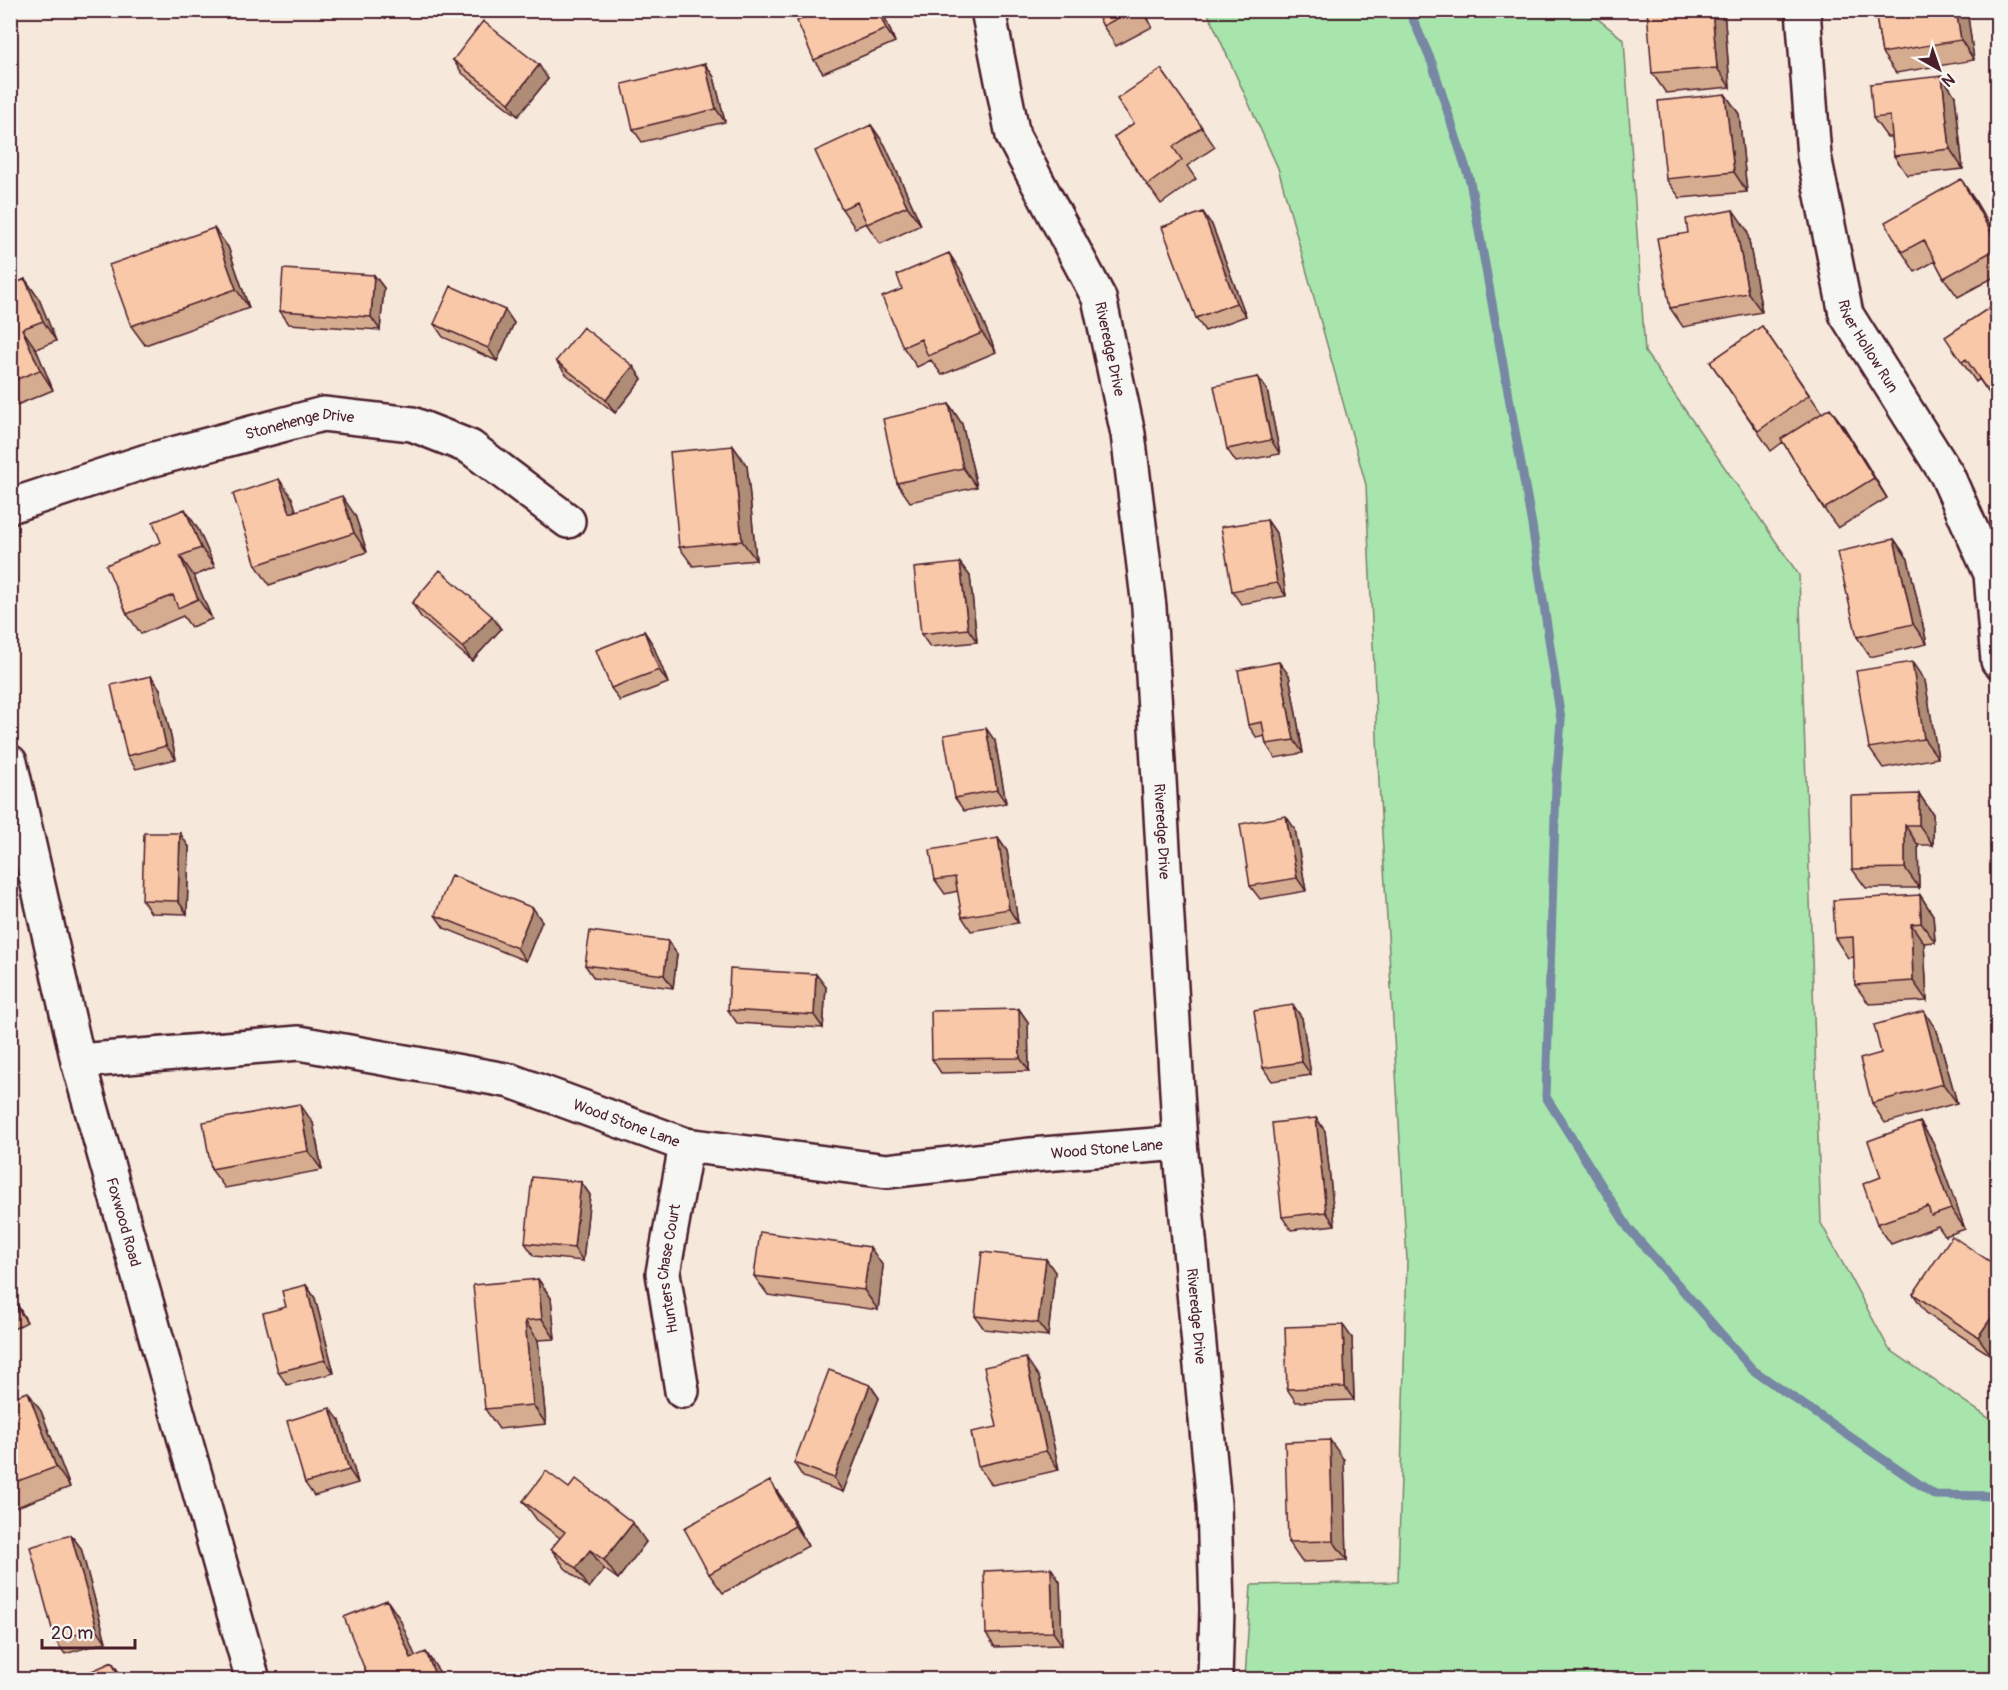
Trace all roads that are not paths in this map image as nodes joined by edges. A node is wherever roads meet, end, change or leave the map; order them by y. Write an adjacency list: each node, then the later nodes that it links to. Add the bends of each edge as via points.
1 (988, 10): 8 (street, Riveredge Drive, via 1013,136 1099,298 1128,435 1149,607)
2 (1803, 10): 5 (street, River Hollow Run, via 1814,156 1846,314 1947,475 1991,574)
3 (10, 506): 4 (street, Stonehenge Drive, via 147,461 323,414 412,424 470,447)
4 (568, 521)
5 (1998, 661)
6 (10, 762): 7 (street, Foxwood Road)
7 (78, 1060): 9 (street, Wood Stone Lane, via 299,1043 511,1081); 11 (street, Foxwood Road)
8 (1180, 1143): 9 (street, Wood Stone Lane, via 887,1171); 12 (street, Riveredge Drive, via 1214,1504)
9 (686, 1144): 10 (street, Hunters Chase Court, via 663,1273)
10 (682, 1391)
11 (253, 1680)
12 (1215, 1680)

